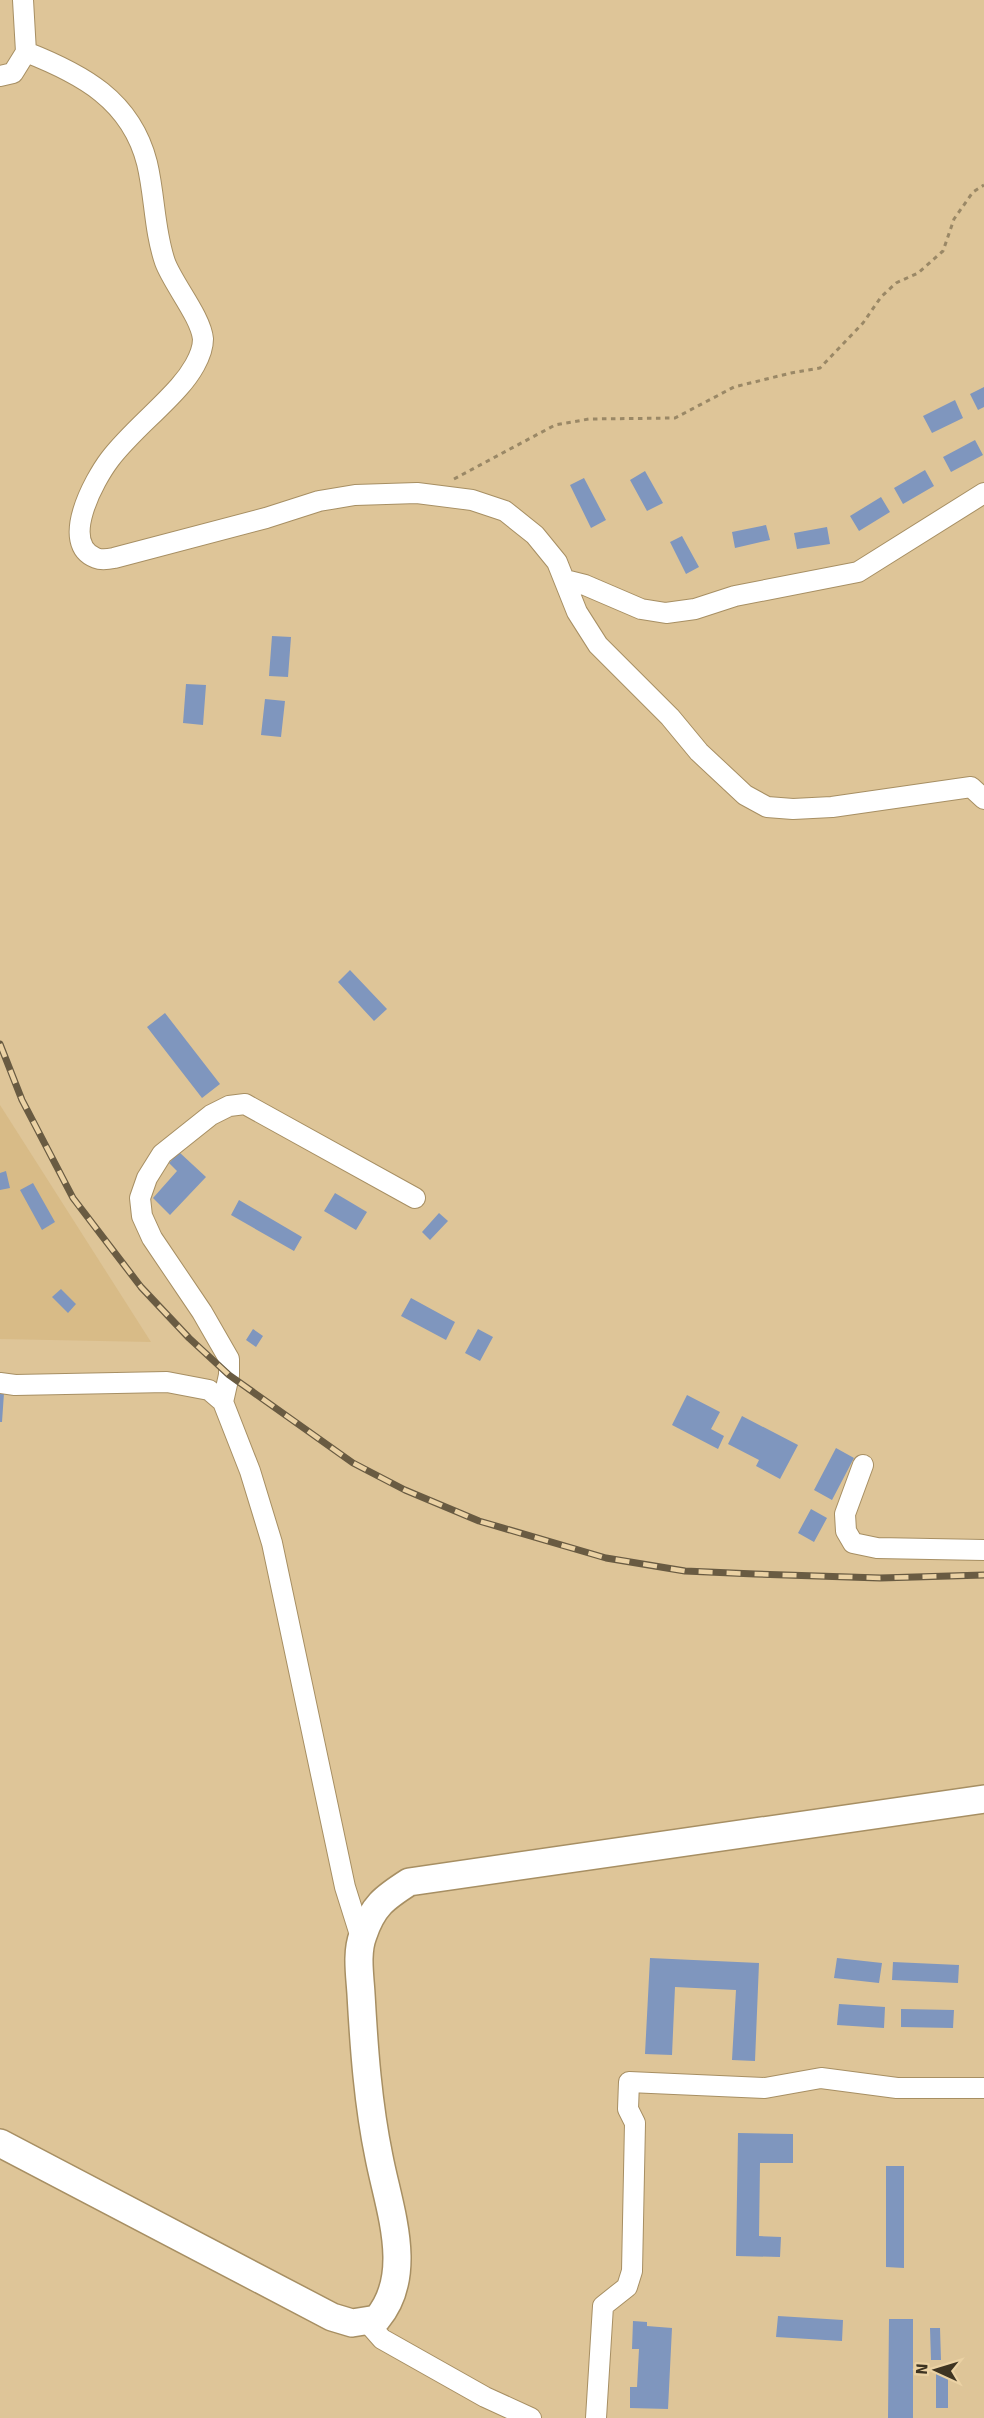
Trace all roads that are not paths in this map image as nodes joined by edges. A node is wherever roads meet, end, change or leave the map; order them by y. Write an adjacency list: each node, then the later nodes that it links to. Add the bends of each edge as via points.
1 (23, 0): 2 (street)
2 (26, 52): 3 (street, via 13,73); 5 (street, via 64,67 104,92 122,112 147,163 165,262 202,339 197,362 180,387 131,434 91,492 80,523 79,539 84,549 97,559 114,558 319,501 407,493 472,500 505,511 535,535 557,562)
3 (0, 76)
4 (984, 493): 5 (street, via 858,572 745,594 695,609 666,613 641,609)
5 (565, 580): 6 (street, via 577,612 598,645 723,776 767,807 832,807)
6 (980, 789)
7 (415, 1198): 9 (street, via 245,1104 229,1106 211,1115 162,1154 140,1198 142,1216 229,1359)
8 (0, 1383): 9 (street, via 167,1382 209,1390)
9 (223, 1402): 13 (street, via 272,1543 345,1887)
10 (863, 1465): 11 (street, via 845,1514 846,1531 853,1543 877,1548)
11 (984, 1550)
12 (984, 1799): 13 (street, via 409,1882 385,1897)
13 (361, 1938): 16 (street, via 364,2052 398,2265 387,2306 377,2319)
14 (984, 2088): 20 (street, via 897,2088 821,2078 765,2088 628,2082 628,2109 634,2123 632,2271 627,2287 603,2306)
15 (0, 2143): 16 (street, via 332,2318)
16 (367, 2322): 17 (street, via 382,2339)
17 (485, 2397): 18 (street); 19 (street)
18 (493, 2418)
19 (531, 2418)
20 (596, 2418)

